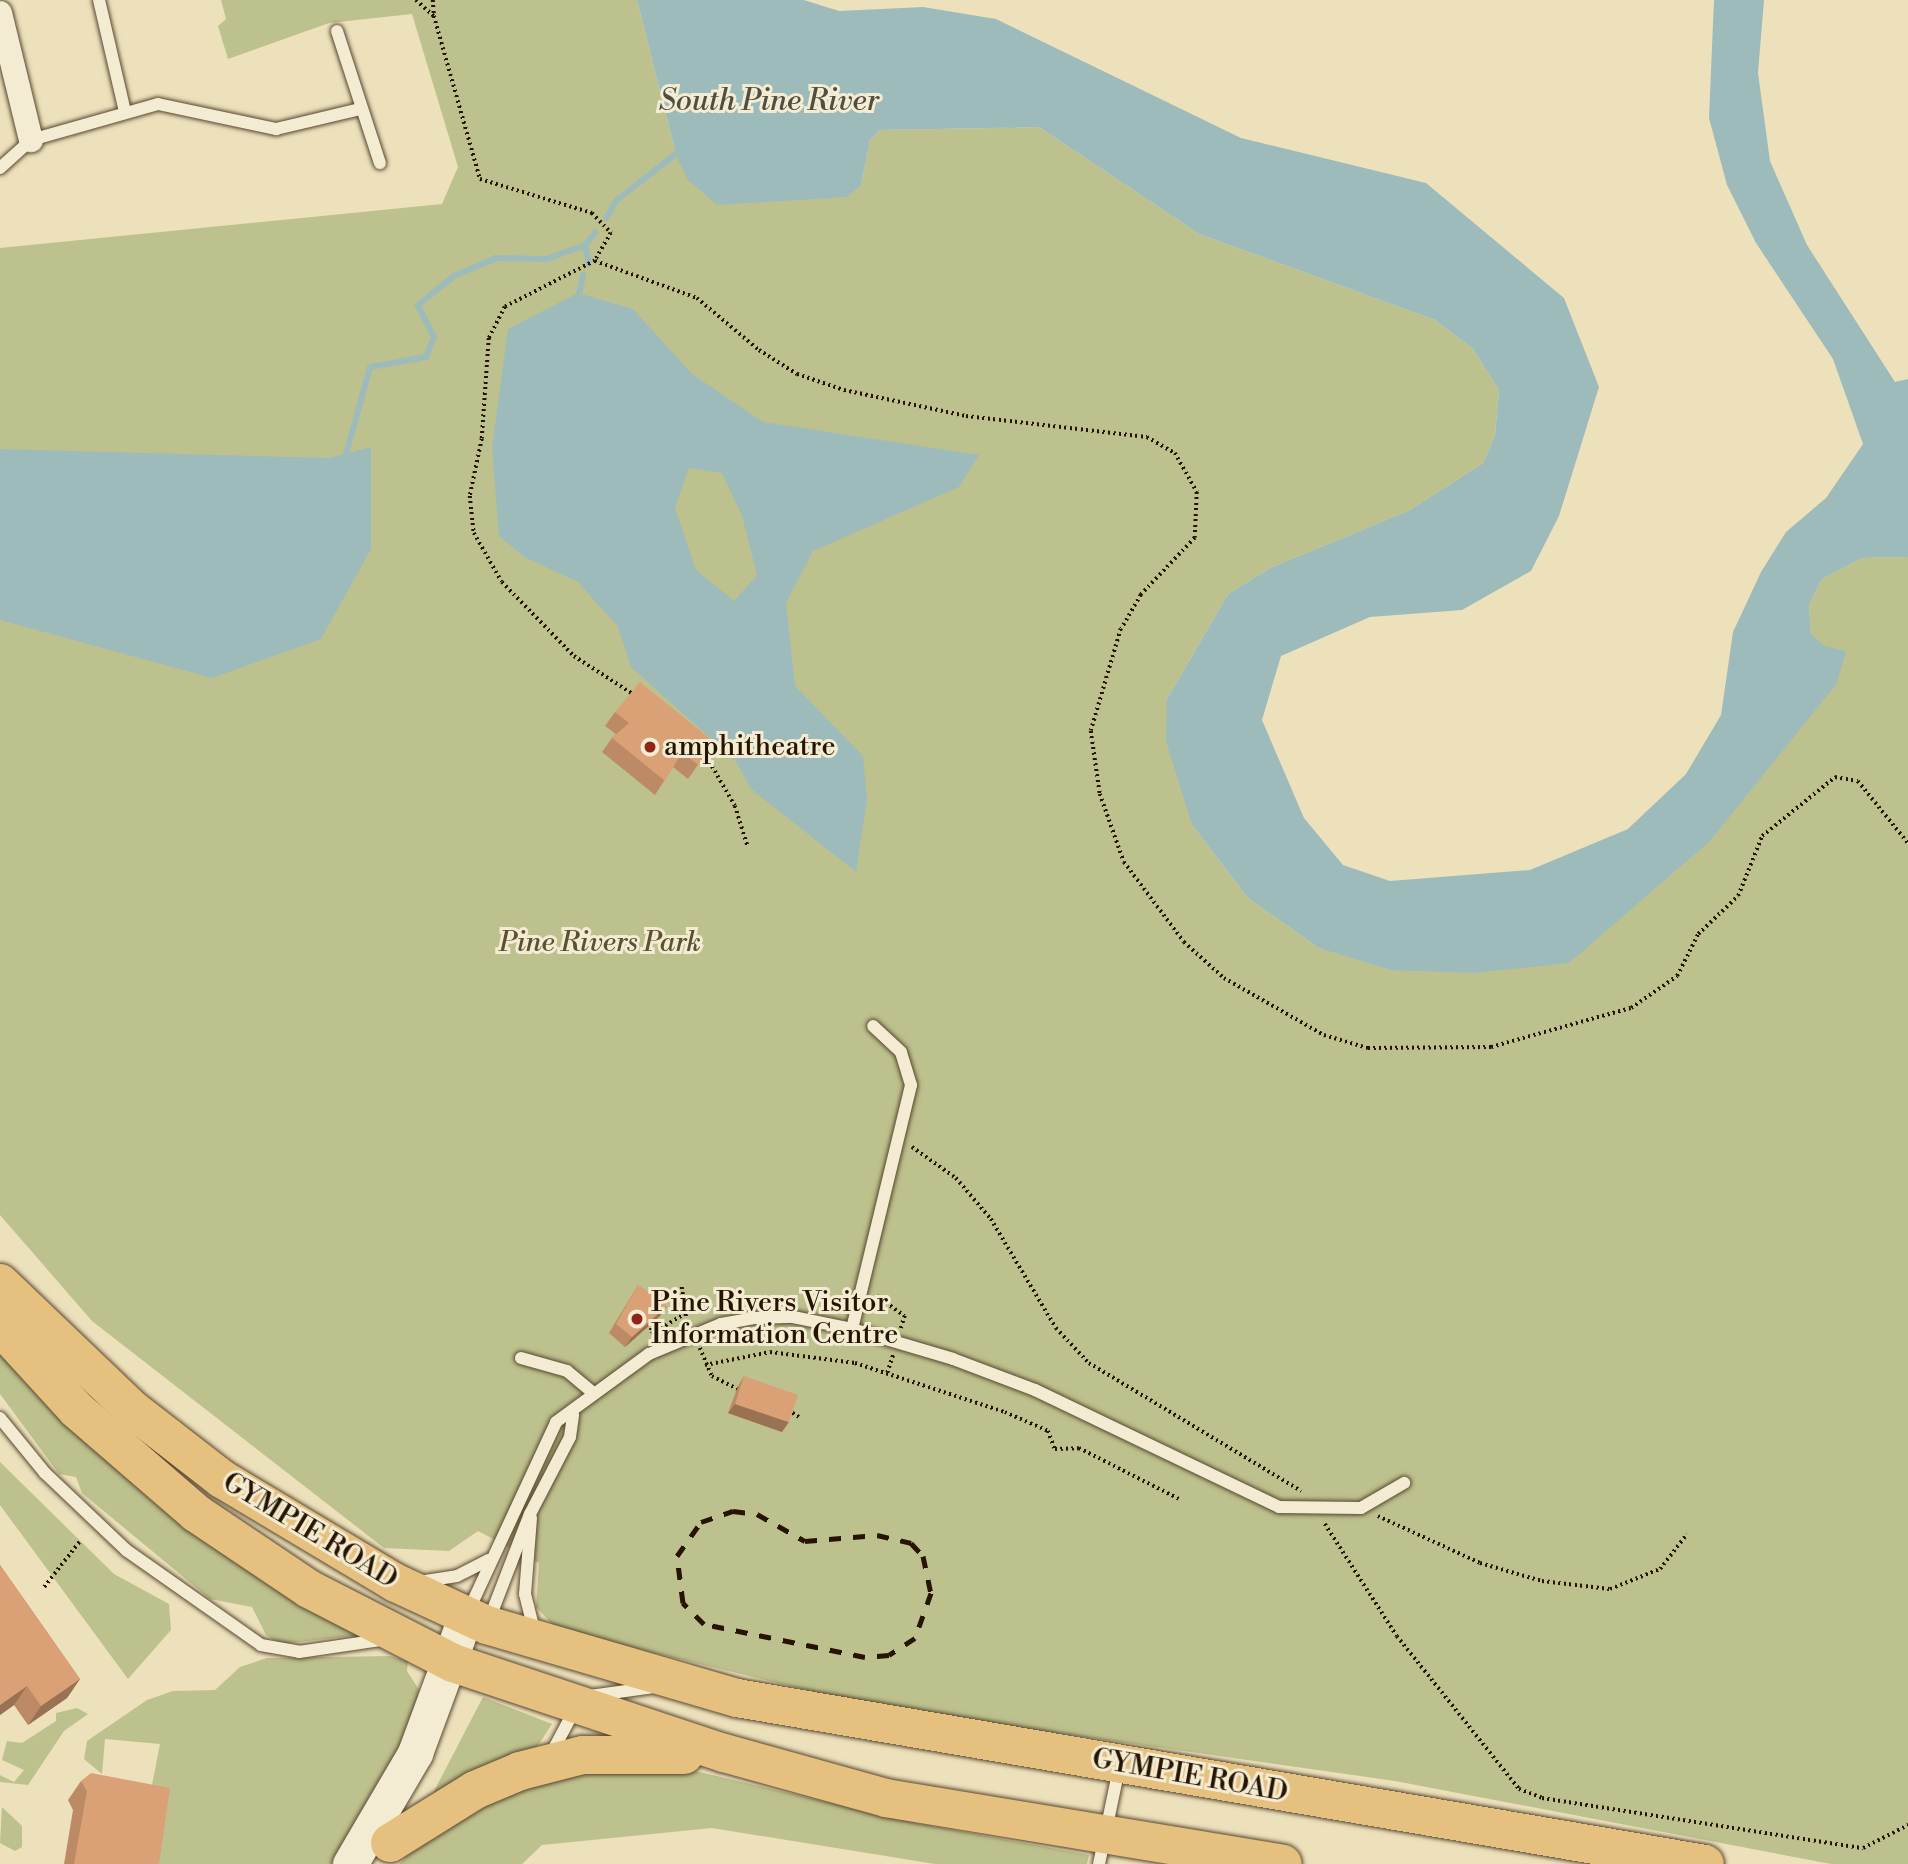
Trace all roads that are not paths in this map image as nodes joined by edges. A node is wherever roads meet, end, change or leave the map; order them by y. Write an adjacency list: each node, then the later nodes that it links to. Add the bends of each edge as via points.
1 (99, 0): 5 (lane)
2 (0, 13): 6 (street)
3 (337, 32): 4 (lane)
4 (360, 109): 5 (lane, via 276,129 184,105); 7 (lane)
5 (125, 112): 6 (lane)
6 (32, 140): 8 (lane)
7 (380, 163)
8 (0, 168)
9 (873, 1026): 12 (lane, via 910,1070 898,1143)
10 (0, 1283): 20 (highway, GYMPIE ROAD, via 133,1410 222,1479)
11 (0, 1326): 22 (highway, GYMPIE ROAD, via 77,1410 195,1513 309,1589)
12 (852, 1329): 14 (lane, via 793,1317 755,1318 693,1334); 17 (lane, via 1035,1390 1254,1498 1319,1512 1361,1508)
13 (520, 1357): 14 (lane, via 567,1371)
14 (591, 1391): 15 (lane)
15 (573, 1415): 18 (lane, via 570,1437); 19 (lane, via 556,1422 537,1453)
16 (0, 1419): 22 (lane, via 45,1473 126,1550 230,1624 280,1651)
17 (1404, 1483)
18 (530, 1514): 21 (lane); 23 (lane, via 533,1541 525,1594)
19 (488, 1560): 20 (lane, via 457,1576); 21 (lane)
20 (396, 1583): 21 (highway, GYMPIE ROAD)
21 (477, 1620): 23 (highway, GYMPIE ROAD); 24 (street)
22 (401, 1637): 24 (highway, GYMPIE ROAD)
23 (539, 1642): 25 (highway, GYMPIE ROAD)
24 (463, 1667): 26 (highway, GYMPIE ROAD); 31 (street, via 428,1781); 32 (street)
25 (676, 1685): 26 (lane, GYMPIE ROAD, via 589,1696); 29 (highway, GYMPIE ROAD)
26 (576, 1707): 27 (highway, GYMPIE ROAD); 28 (lane)
27 (724, 1753): 28 (highway, via 621,1752); 30 (highway, GYMPIE ROAD)
28 (546, 1763): 31 (highway, via 475,1790)
29 (1120, 1764): 30 (lane); 34 (highway, GYMPIE ROAD)
30 (1102, 1850): 33 (highway, GYMPIE ROAD)
31 (382, 1854)
32 (350, 1864)
33 (1283, 1864)
34 (1705, 1864)

